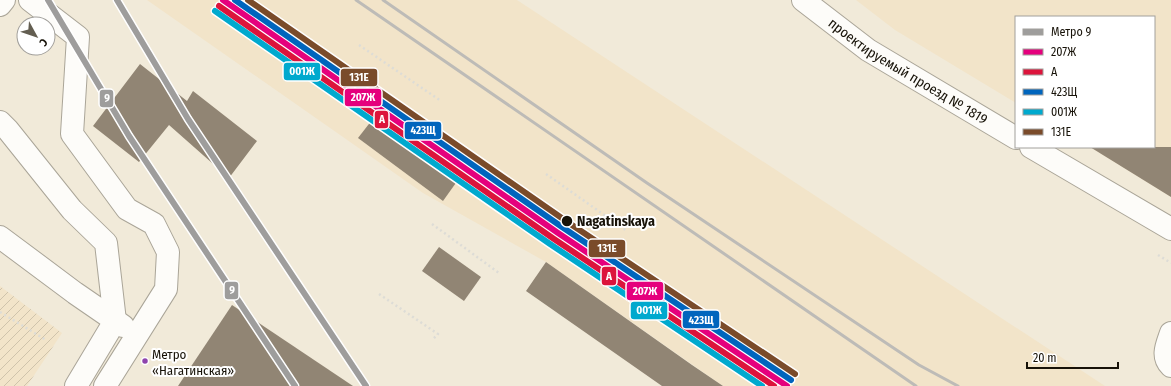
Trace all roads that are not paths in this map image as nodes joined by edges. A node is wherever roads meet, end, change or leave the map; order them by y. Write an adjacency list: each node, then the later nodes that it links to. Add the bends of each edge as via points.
1 (4, 0): 4 (street)
2 (30, 0): 12 (street, via 78,37 72,134 127,209 154,224 168,252 166,289)
3 (803, 0): 6 (street, проектируемый проезд № 1819, via 868,50)
4 (0, 5)
5 (0, 122): 10 (street, via 72,210 106,243)
6 (1015, 137)
7 (1033, 148): 8 (street)
8 (1171, 229)
9 (0, 237): 10 (street)
10 (115, 321): 12 (street); 14 (street)
11 (1171, 333): 13 (street, via 1165,351 1165,358)
12 (137, 335): 15 (street)
13 (1171, 366)
14 (76, 386)
15 (104, 386)

